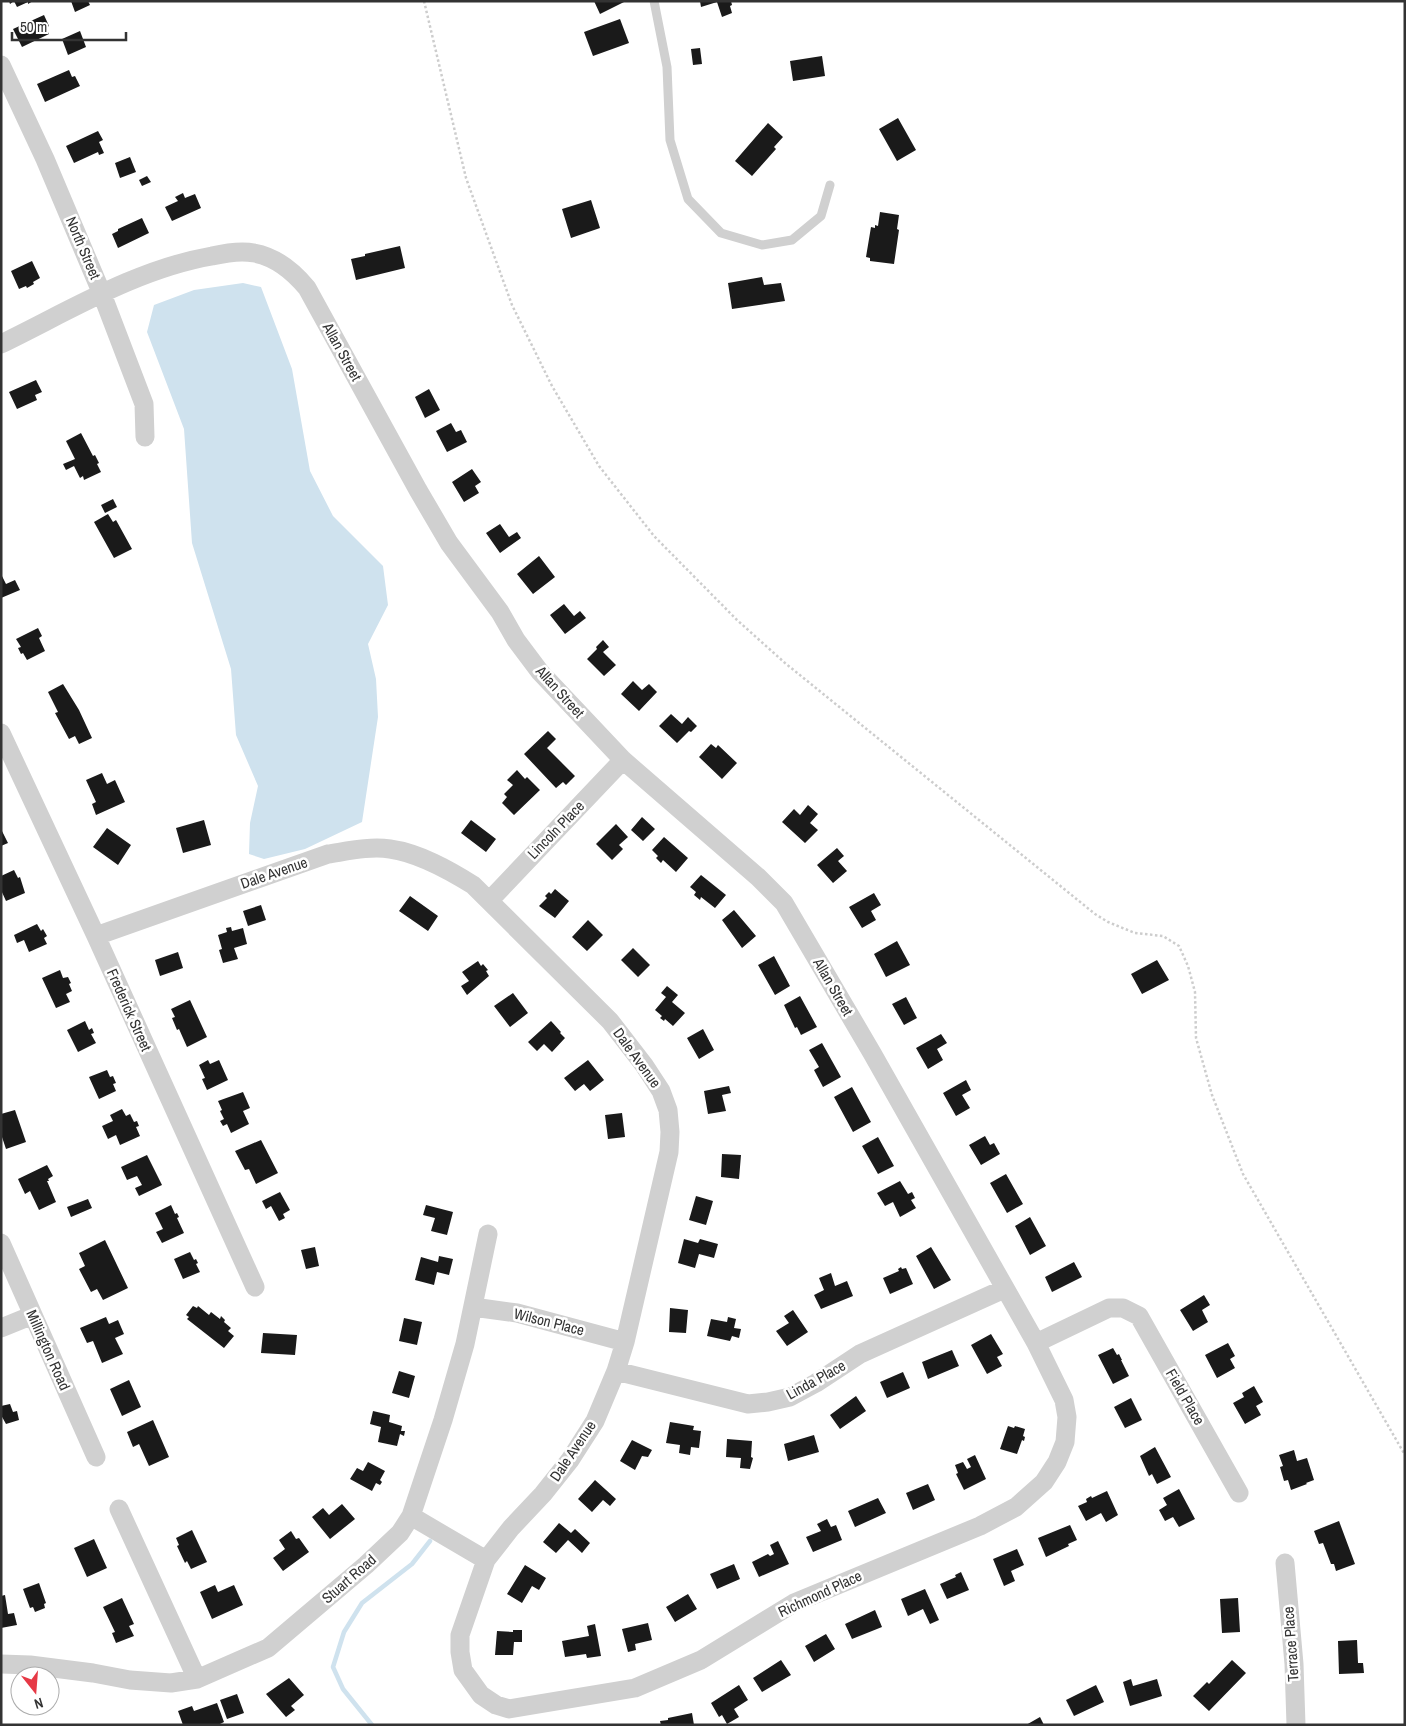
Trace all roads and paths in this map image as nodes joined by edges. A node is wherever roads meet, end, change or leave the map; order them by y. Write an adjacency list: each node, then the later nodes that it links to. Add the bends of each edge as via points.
1 (424, 1): 22 (path, via 466,178 512,305 552,386 599,466 654,536 737,620 785,663 1095,914 1136,933 1163,936 1179,946 1195,992 1196,1038 1212,1095 1243,1174)
2 (654, 1): 4 (lane, via 667,67 670,140 688,199 721,233 762,245 792,240 821,216)
3 (1, 65): 5 (street, North Street)
4 (830, 185)
5 (102, 294): 6 (street, Allan Street); 7 (street, North Street, via 144,404); 9 (street, Allan Street, via 149,273 230,252 253,253 276,260 295,274 306,288 449,542 540,672)
6 (1, 344)
7 (145, 437)
8 (1, 733): 11 (street, Frederick Street)
9 (622, 760): 10 (street, Lincoln Place); 15 (street, Allan Street, via 758,876 784,903)
10 (490, 900): 11 (street, Dale Avenue, via 450,870 390,849 363,849 328,854); 19 (street, Dale Avenue, via 610,1021 661,1091 668,1110 669,1152)
11 (96, 936): 14 (street, Frederick Street)
12 (488, 1234): 16 (street, Stuart Road)
13 (1, 1243): 17 (street, Millington Road)
14 (255, 1288)
15 (1004, 1289): 20 (street, Allan Street); 21 (street, Linda Place, via 860,1354 790,1397 768,1402 748,1404)
16 (473, 1307): 19 (street, Wilson Place, via 517,1312); 26 (street, Stuart Road, via 443,1420)
17 (32, 1315): 18 (street); 23 (street, Millington Road)
18 (1, 1328)
19 (624, 1342): 21 (street, Dale Avenue)
20 (1036, 1343): 24 (street, Field Place, via 1109,1308 1123,1308 1139,1316); 29 (street, Richmond Place, via 1064,1400 1067,1416 1065,1442 1044,1482 1016,1506 980,1526 794,1603 701,1660 635,1688 509,1709 481,1695 463,1670)
21 (616, 1371): 27 (street, Dale Avenue, via 595,1421 570,1460)
22 (1405, 1455)
23 (96, 1457)
24 (1239, 1493)
25 (119, 1509): 31 (street)
26 (411, 1516): 27 (street); 31 (street, Stuart Road, via 400,1533 366,1565 268,1648)
27 (486, 1560): 29 (street, Dale Avenue)
28 (1284, 1563): 32 (street, Terrace Place, via 1294,1664)
29 (460, 1635)
30 (1, 1664): 31 (street, Stuart Road, via 66,1669 130,1680 171,1683)
31 (197, 1679)
32 (1296, 1725)

